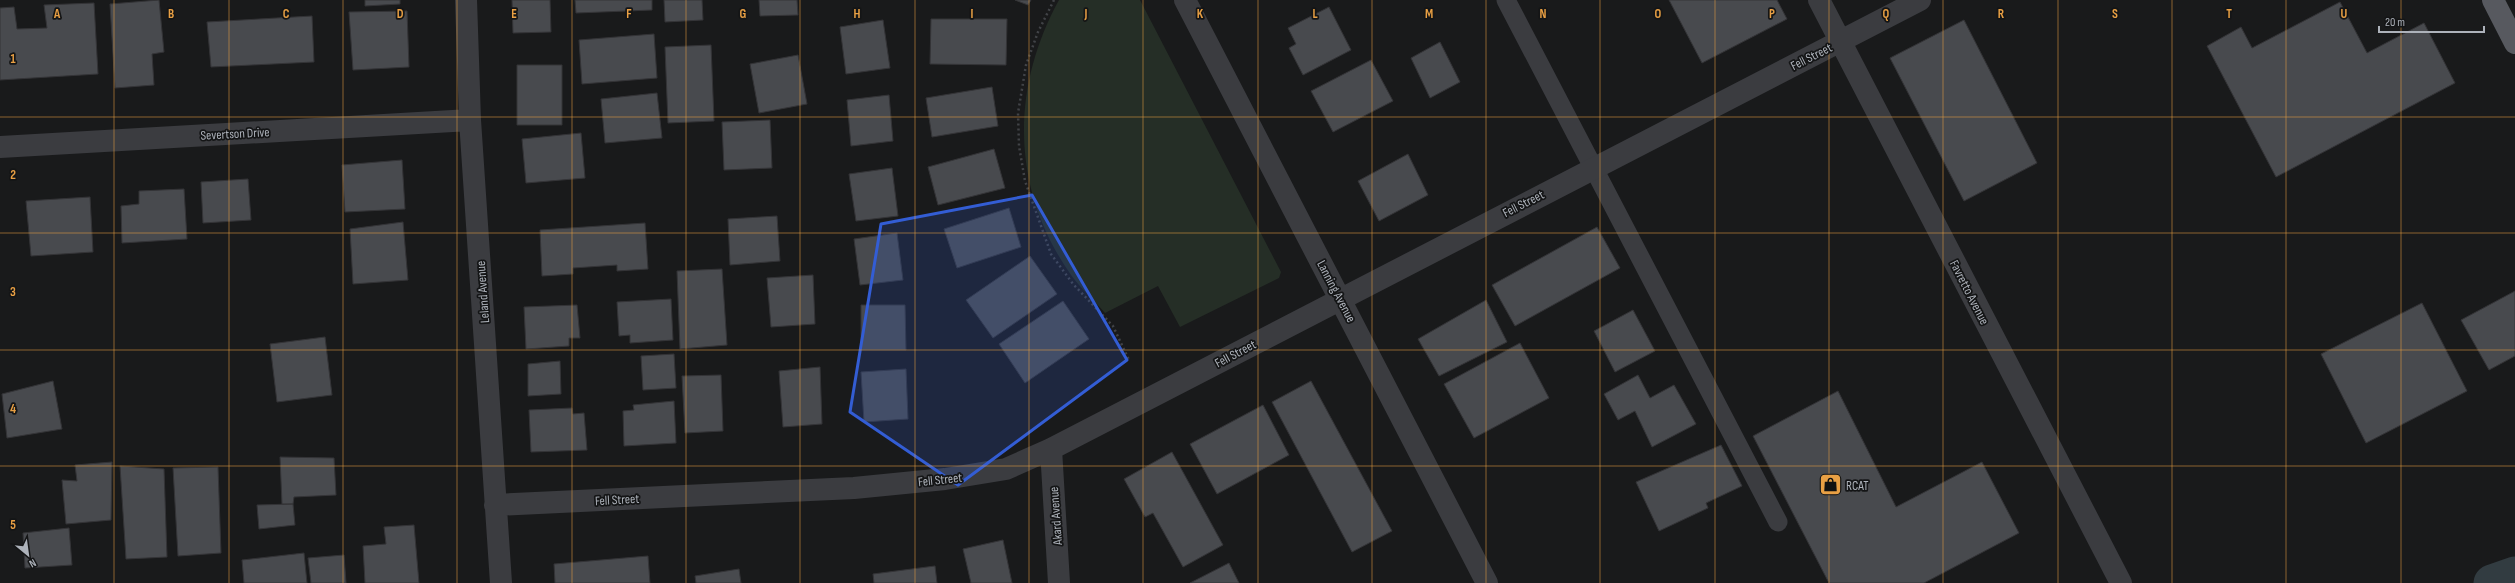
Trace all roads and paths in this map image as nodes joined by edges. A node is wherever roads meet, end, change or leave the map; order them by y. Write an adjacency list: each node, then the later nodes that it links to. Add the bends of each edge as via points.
1 (466, 0): 10 (street, Leland Avenue)
2 (1054, 0): 14 (path, via 1038,32 1026,65 1018,113 1019,146 1025,181 1051,254 1073,284 1113,326)
3 (1185, 0): 13 (street, Lanning Avenue)
4 (1506, 0): 12 (lane)
5 (1819, 0): 8 (street, Favretto Avenue)
6 (1920, 0): 8 (street, Fell Street)
7 (2493, 0): 9 (main road)
8 (1840, 42): 12 (street, Fell Street); 21 (street, Favretto Avenue)
9 (2515, 43)
10 (470, 120): 11 (street, Severtson Drive); 16 (street, Leland Avenue)
11 (0, 146)
12 (1592, 167): 13 (street, Fell Street); 17 (lane)
13 (1341, 298): 15 (street, Fell Street); 20 (street, Lanning Avenue)
14 (1129, 360)
15 (1051, 449): 16 (street, Fell Street, via 1006,469 945,479 854,488); 19 (street, Akard Avenue)
16 (495, 505): 18 (street, Leland Avenue)
17 (1778, 522)
18 (501, 583)
19 (1059, 583)
20 (1487, 583)
21 (2121, 583)

